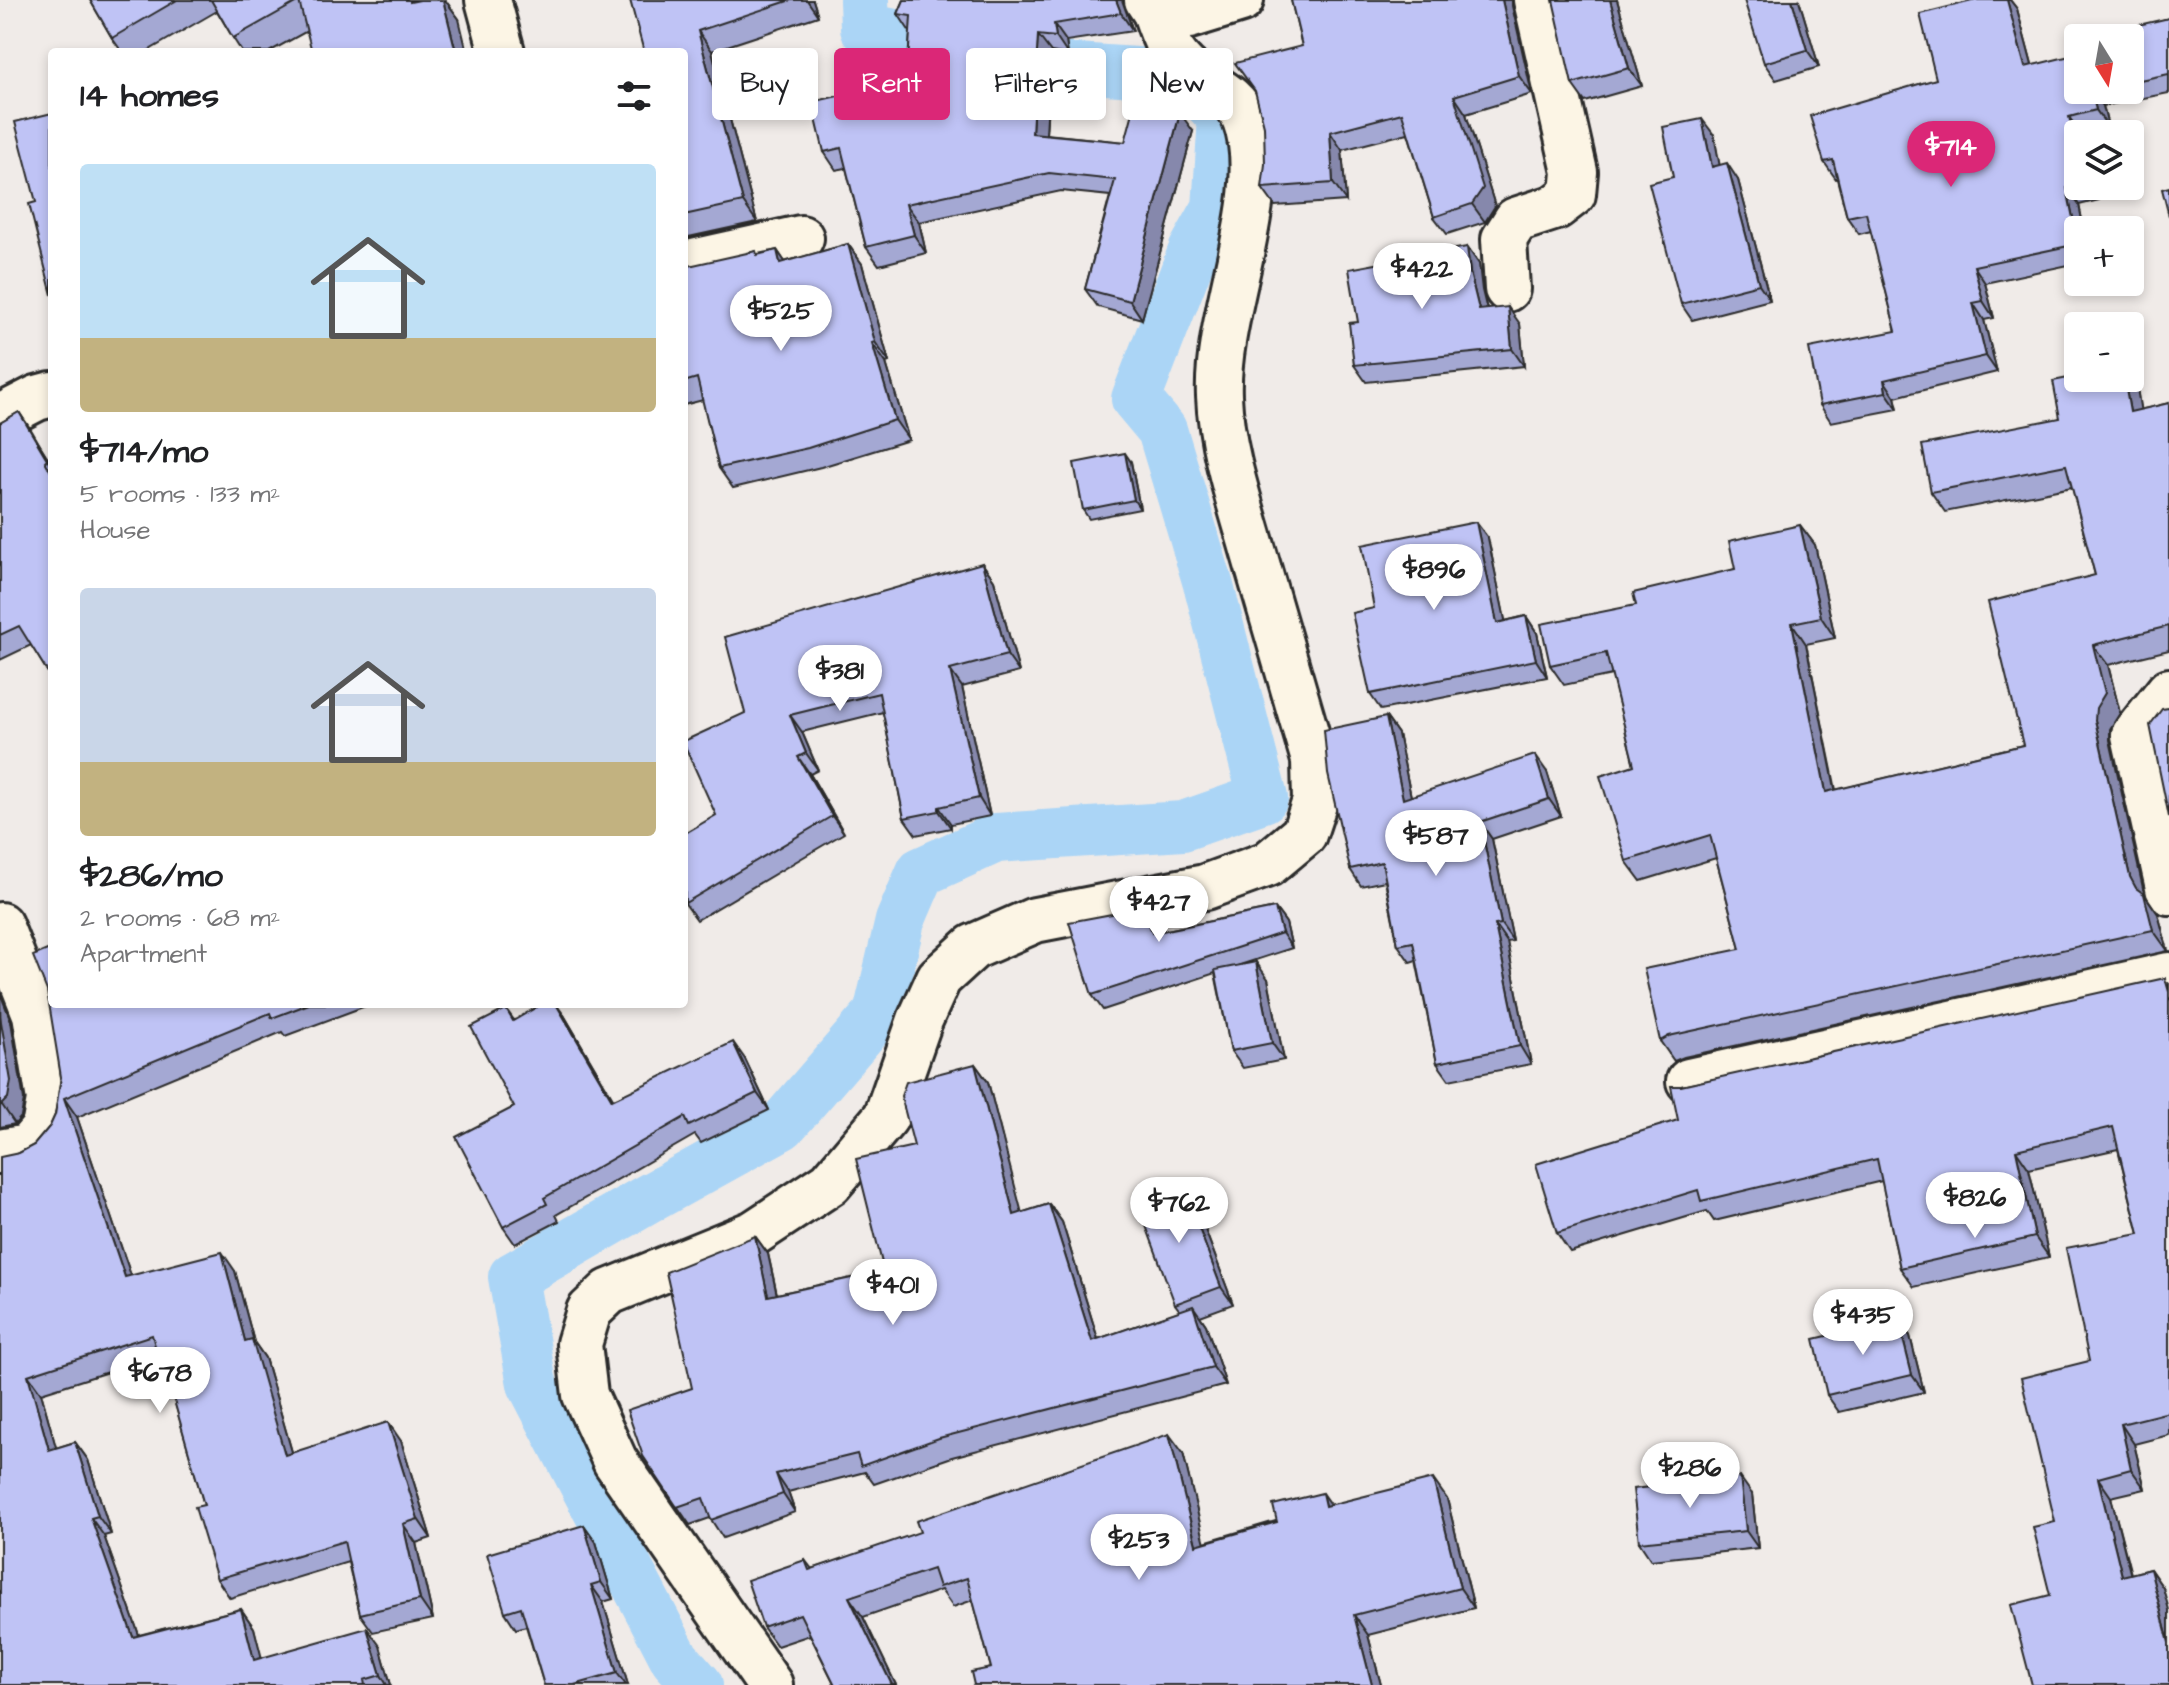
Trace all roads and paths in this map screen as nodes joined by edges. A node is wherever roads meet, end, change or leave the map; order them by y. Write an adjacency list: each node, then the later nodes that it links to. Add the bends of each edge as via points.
1 (488, 0): 5 (street)
2 (1241, 0): 4 (street, via 1189,16)
3 (1536, 0): 8 (street, via 1575,172 1573,194 1556,207 1516,220 1504,239)
4 (1151, 6): 15 (street, via 1166,45 1191,73 1226,94 1245,118 1254,157 1250,205 1223,330 1219,396 1231,473 1314,760 1315,801 1304,834 1268,864 1205,887 1035,920 973,947 939,978 886,1117 830,1183 754,1233 609,1292 589,1311 579,1344 585,1395 615,1461)
5 (501, 48)
6 (801, 238): 7 (street)
7 (688, 263)
8 (1507, 289)
9 (2169, 691): 10 (street, via 2134,735)
10 (2169, 892)
11 (0, 925): 14 (street, via 35,1014 49,1100 44,1128 28,1147)
12 (2169, 975): 13 (street)
13 (1689, 1081)
14 (0, 1152)
15 (770, 1685)

